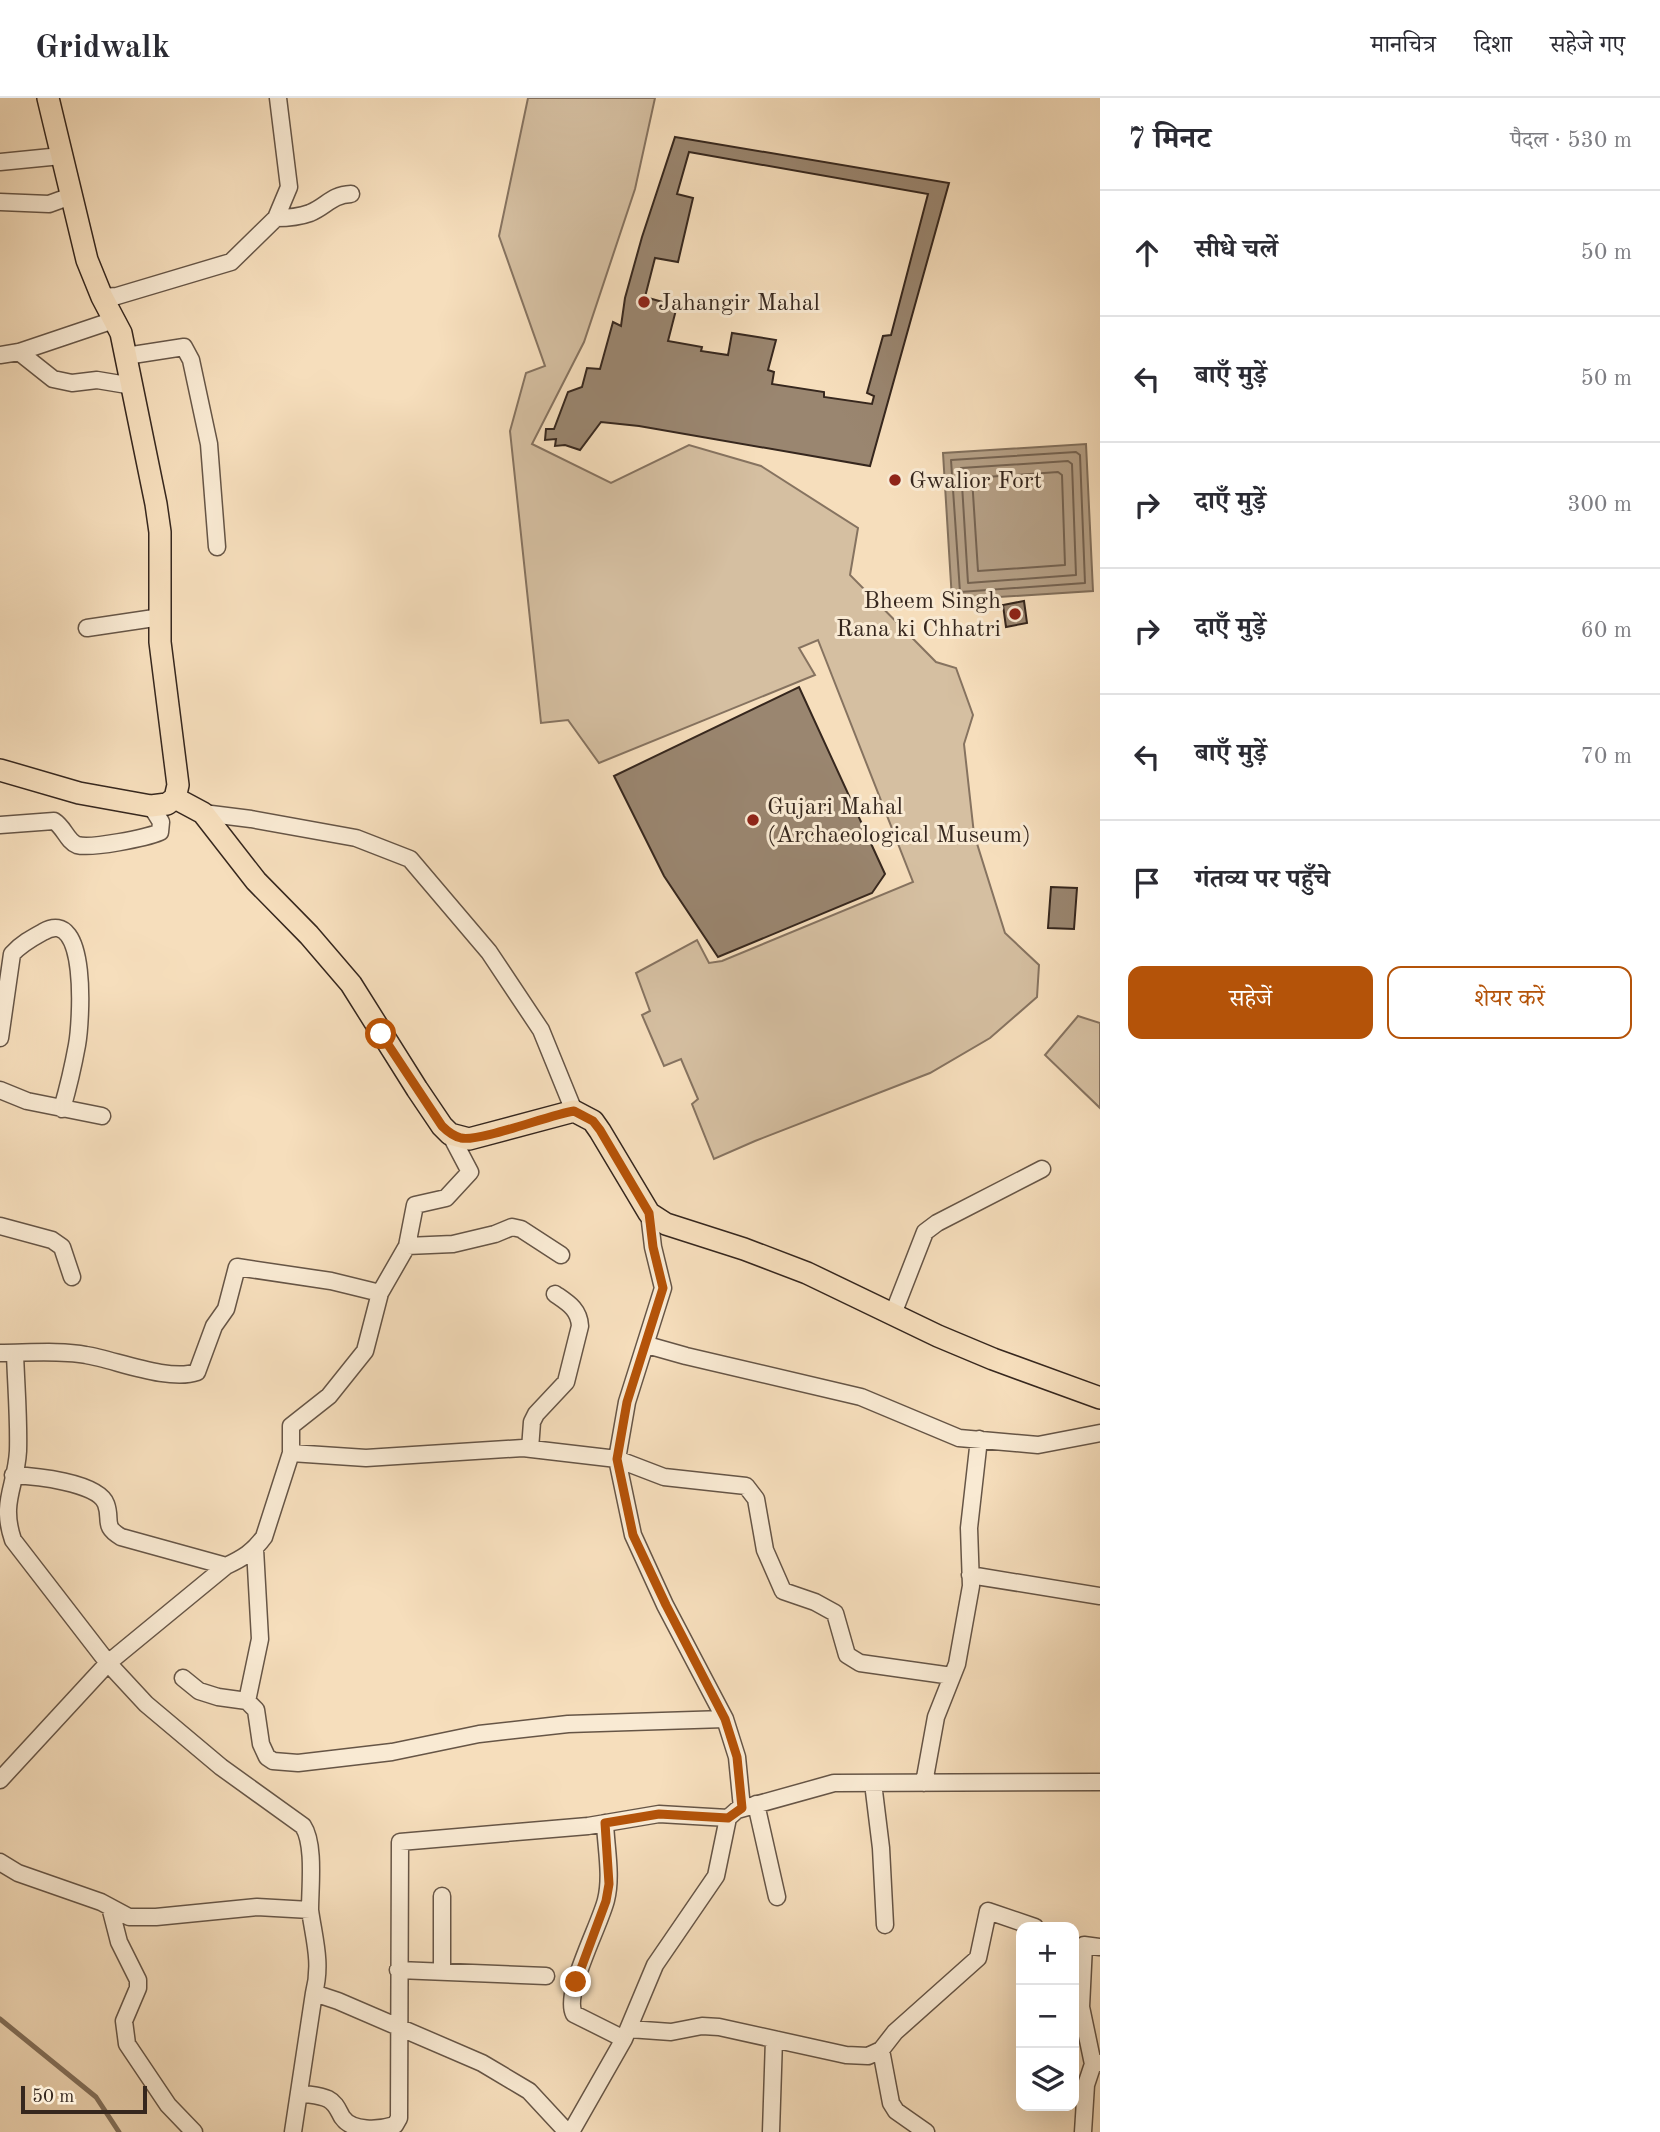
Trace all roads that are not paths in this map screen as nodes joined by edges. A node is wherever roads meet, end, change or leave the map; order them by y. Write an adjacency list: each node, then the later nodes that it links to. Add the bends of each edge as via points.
1 (48, 98): 3 (main road)
2 (278, 98): 8 (street, via 289,187)
3 (61, 156): 4 (street); 6 (main road)
4 (0, 162)
5 (351, 194): 8 (street, via 338,195 311,212)
6 (71, 197): 7 (street, via 49,204); 9 (main road)
7 (0, 202)
8 (276, 218): 9 (street, via 231,262)
9 (102, 297): 10 (main road)
10 (114, 320): 11 (street); 13 (main road)
11 (19, 352): 12 (street); 14 (street, via 53,379)
12 (0, 355)
13 (126, 356): 14 (main road); 15 (street, via 184,347 191,360 209,444)
14 (133, 386): 16 (main road, via 160,532)
15 (218, 547)
16 (160, 617): 17 (street); 19 (main road, via 178,785)
17 (87, 628)
18 (0, 770): 20 (main road, via 79,793)
19 (175, 798): 20 (main road); 21 (main road)
20 (151, 806): 22 (street, via 161,822 160,832 94,845 78,845 54,821)
21 (203, 813): 26 (street, via 356,838 410,859 489,952 541,1030); 28 (main road, via 256,881 351,984)
22 (0, 825)
23 (0, 1038): 25 (street, via 12,954 51,927 61,928 75,945 79,974 77,1042)
24 (0, 1090): 25 (street)
25 (62, 1109): 27 (street)
26 (574, 1111): 28 (main road, via 469,1139); 30 (main road, via 600,1130)
27 (102, 1116)
28 (450, 1134): 32 (street, via 470,1172 446,1199 415,1205)
29 (1042, 1169): 37 (street, via 925,1232)
30 (649, 1213): 37 (main road, via 666,1224 807,1273); 38 (street, via 663,1288)
31 (0, 1226): 34 (street, via 62,1247)
32 (407, 1246): 33 (street, via 453,1244 512,1227); 35 (street)
33 (561, 1255)
34 (72, 1277)
35 (380, 1293): 39 (street, via 237,1267 226,1310 214,1326 197,1372 186,1376 84,1354); 44 (street, via 365,1351 329,1396 291,1426)
36 (555, 1294): 43 (street, via 576,1310 580,1326 566,1381 532,1422)
37 (893, 1314): 40 (main road, via 993,1359)
38 (647, 1345): 42 (street, via 861,1397 959,1438); 45 (street, via 627,1402)
39 (8, 1353): 46 (street, via 18,1453)
40 (1100, 1398)
41 (1100, 1433): 42 (street, via 1038,1446)
42 (979, 1439): 49 (street, via 968,1528)
43 (530, 1449): 44 (street, via 366,1458); 45 (street)
44 (290, 1453): 47 (street, via 264,1537)
45 (617, 1459): 52 (street, via 664,1477 746,1486 756,1499 765,1550 783,1591 835,1613 847,1655 860,1664); 55 (street, via 633,1535)
46 (13, 1475): 48 (street, via 68,1481 102,1498 107,1523 121,1537); 51 (street, via 5,1495 6,1527)
47 (255, 1549): 48 (street); 54 (street, via 260,1639)
48 (226, 1566): 51 (street)
49 (970, 1575): 50 (street); 52 (street)
50 (1100, 1596)
51 (108, 1663): 56 (street); 67 (street, via 146,1704 220,1767 303,1826 310,1856)
52 (952, 1676): 59 (street, via 936,1717)
53 (183, 1678): 54 (street, via 199,1691)
54 (247, 1701): 55 (street, via 256,1710 267,1757 298,1763 568,1724)
55 (725, 1719): 60 (street)
56 (0, 1780)
57 (1100, 1782): 59 (street)
58 (873, 1783): 59 (street); 60 (street, via 834,1783); 69 (street)
59 (924, 1783)
60 (749, 1806): 61 (street); 65 (street)
61 (728, 1818): 62 (street, via 659,1814); 76 (street, via 716,1876 655,1965)
62 (605, 1823): 71 (street, via 400,1842); 76 (street, via 606,1901 570,2007 574,2014)
63 (0, 1862): 66 (street)
64 (442, 1896): 72 (street)
65 (777, 1897)
66 (110, 1907): 67 (street, via 129,1917 257,1907); 81 (street, via 119,1942 138,1980 124,2021 127,2044 168,2105)
67 (310, 1910): 74 (street, via 319,1958)
68 (1020, 1922): 78 (street, via 988,1911 978,1958)
69 (885, 1925)
70 (1086, 1944): 79 (street, via 1081,2007)
71 (398, 1970): 72 (street); 75 (street)
72 (442, 1972): 73 (street)
73 (546, 1976)
74 (314, 1993): 75 (street); 80 (street)
75 (398, 2027): 80 (street, via 399,2118 395,2125 354,2128 344,2121 336,2105); 83 (street, via 482,2063 530,2091)
76 (627, 2034): 77 (street, via 702,2026); 83 (street)
77 (774, 2039): 78 (street, via 846,2055 869,2056); 84 (street)
78 (881, 2050): 85 (street, via 891,2103 896,2112)
79 (1096, 2064): 86 (street, via 1086,2085)
80 (300, 2092): 82 (street)
81 (194, 2132)
82 (293, 2132)
83 (569, 2132)
84 (771, 2132)
85 (926, 2132)
86 (1083, 2132)

